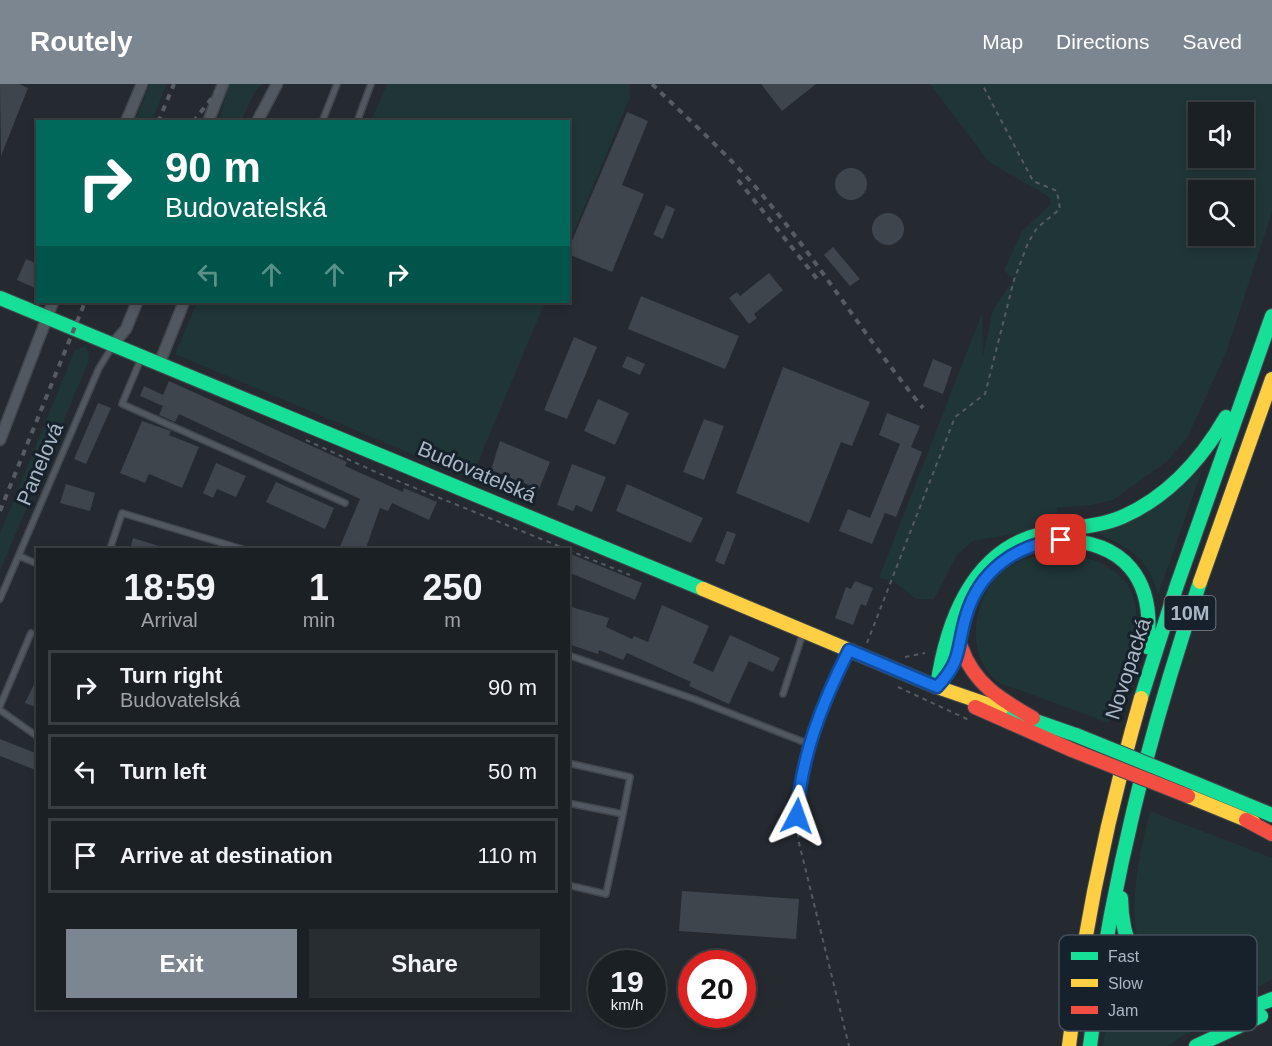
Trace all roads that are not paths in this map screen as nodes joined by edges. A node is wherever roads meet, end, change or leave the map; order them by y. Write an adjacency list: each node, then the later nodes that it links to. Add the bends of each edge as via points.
1 (142, 84): 6 (street)
2 (223, 84): 7 (street)
3 (277, 84): 8 (street)
4 (337, 84): 9 (lane)
5 (371, 84): 10 (lane)
6 (127, 120)
7 (209, 120)
8 (258, 120)
9 (323, 120)
10 (358, 120)
11 (0, 298): 16 (main road, Budovatelská)
12 (53, 303): 16 (street)
13 (137, 303): 17 (street, via 126,329)
14 (184, 303): 19 (street)
15 (1272, 316): 20 (main road, Novopacká / 10M)
16 (47, 317): 17 (main road, Budovatelská); 22 (street)
17 (114, 343): 18 (main road, Budovatelská); 26 (lane, Panelová, via 99,368)
18 (143, 355): 19 (main road, Budovatelská); 23 (lane, via 122,404)
19 (160, 362): 29 (main road, Budovatelská)
20 (1254, 365): 34 (main road, via 1205,451 1160,495 1122,516 1037,535 1006,547 992,558 968,587 942,659); 36 (main road, Novopacká / 10M)
21 (1272, 379): 47 (main road, Novopacká / 10M, via 1160,703)
22 (0, 440)
23 (345, 503)
24 (110, 548): 25 (lane, via 122,513)
25 (239, 548)
26 (19, 556): 27 (lane); 28 (lane, Panelová)
27 (36, 563)
28 (0, 599)
29 (804, 632): 31 (main road, Budovatelská); 35 (lane)
30 (32, 633): 37 (lane)
31 (854, 646): 34 (main road, Budovatelská); 40 (lane, via 830,686)
32 (961, 647): 34 (main road, via 950,673); 36 (main road, via 971,601 987,575 1000,563 1023,548 1048,541 1072,540 1093,545 1114,554 1131,568 1144,588 1149,630); 38 (main road, via 969,670 982,687)
33 (570, 656): 40 (lane)
34 (937, 687): 38 (main road, Budovatelská); 46 (main road, Budovatelská, bridge, via 993,717)
35 (783, 694)
36 (1140, 697): 49 (main road, Novopacká / 10M, via 1105,831)
37 (0, 708): 39 (lane)
38 (1033, 718): 44 (main road, Budovatelská, bridge)
39 (36, 735)
40 (809, 744): 45 (lane, via 799,784)
41 (570, 763): 43 (lane, via 630,777)
42 (570, 802): 43 (lane)
43 (623, 814): 48 (lane, via 606,894)
44 (1272, 815)
45 (797, 816)
46 (1272, 832)
47 (1122, 852): 50 (main road, Novopacká / 10M); 51 (main road)
48 (570, 885)
49 (1085, 935)
50 (1105, 935)
51 (1125, 935)
52 (1272, 999): 53 (main road)
53 (1257, 1006)
54 (1272, 1010): 55 (main road)
55 (1257, 1017)
56 (1071, 1031): 59 (main road, Novopacká / 10M)
57 (1092, 1031): 60 (main road, Novopacká / 10M)
58 (1228, 1031): 61 (main road)
59 (1069, 1046)
60 (1090, 1046)
61 (1196, 1046)

